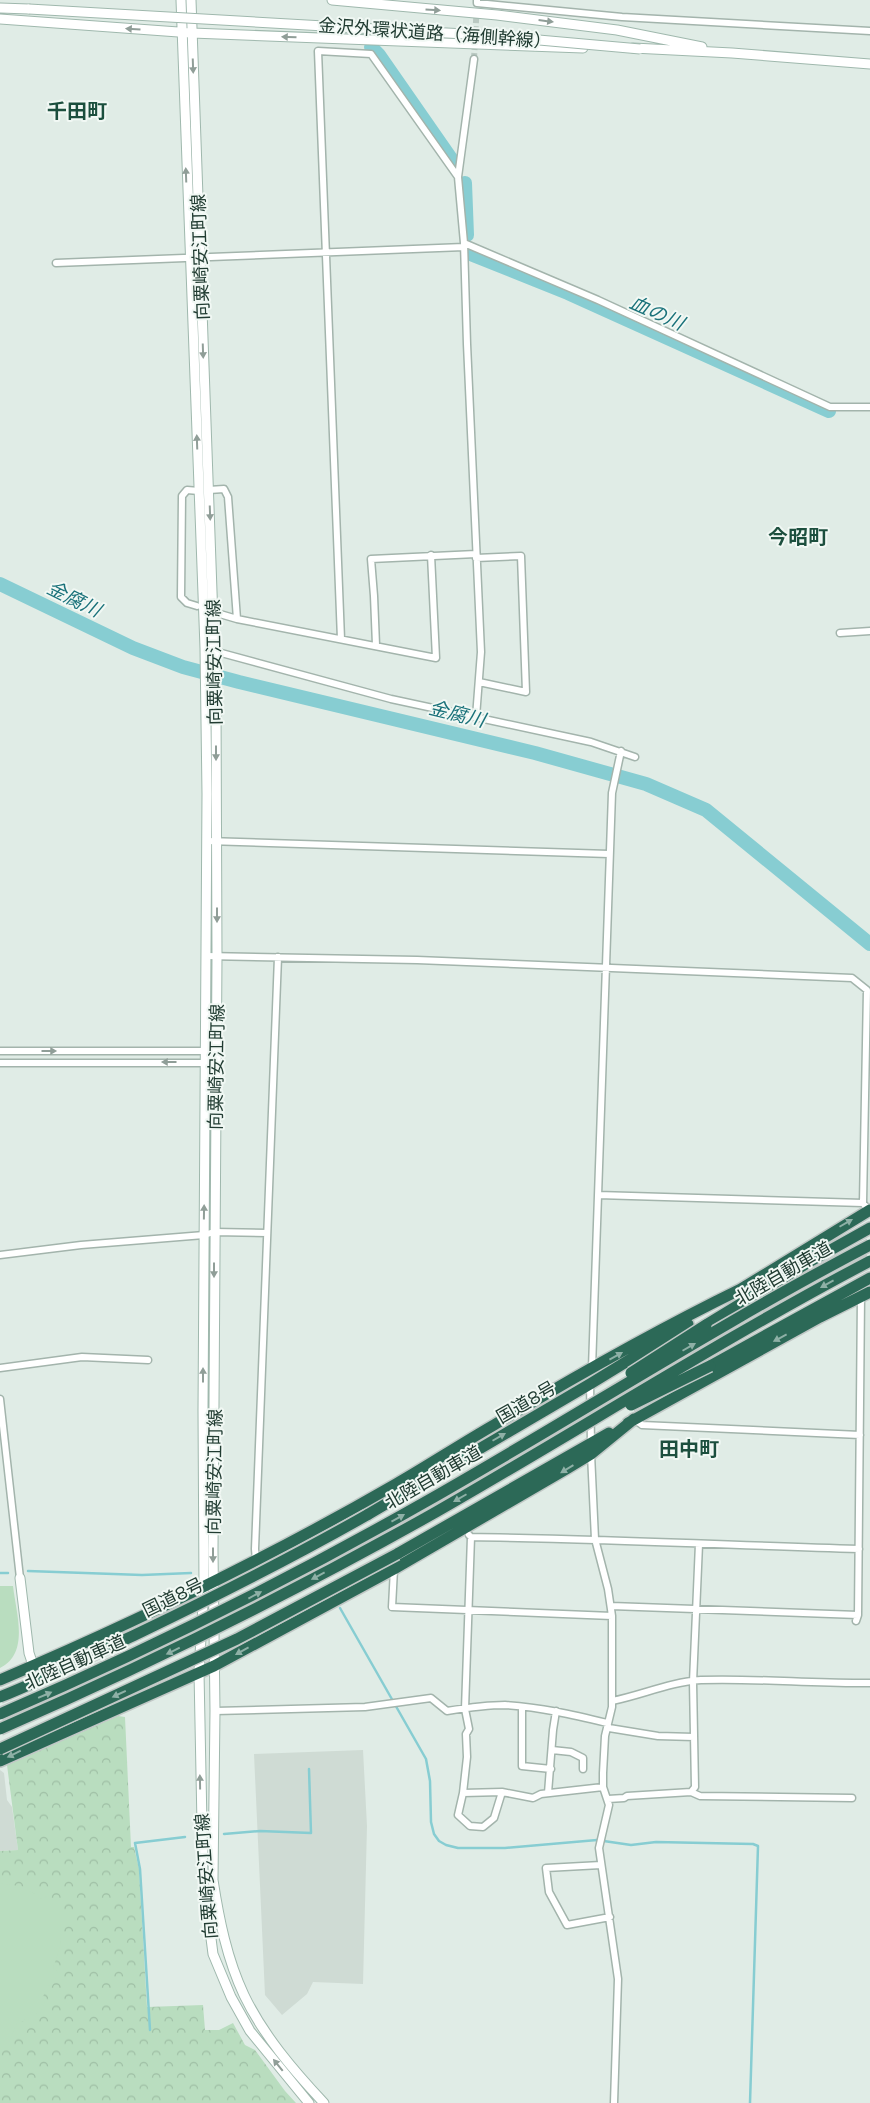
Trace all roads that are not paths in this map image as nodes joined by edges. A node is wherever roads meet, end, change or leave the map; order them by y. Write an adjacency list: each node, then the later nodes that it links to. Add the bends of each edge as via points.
1 (181, 0): 8 (main road, 向粟崎安江町線)
2 (191, 0): 9 (main road, 向粟崎安江町線)
3 (332, 0): 11 (main road, one-way to 11, via 617,30)
4 (477, 0): 7 (street, via 477,3 622,17)
5 (0, 8): 10 (main road, 金沢外環状道路（海側幹線）, bridge, via 482,35)
6 (0, 19): 8 (main road, one-way to 6)
7 (870, 31)
8 (181, 32): 9 (main road); 17 (main road, 向粟崎安江町線, one-way to 8)
9 (192, 33): 10 (main road, one-way to 9, bridge); 18 (main road, 向粟崎安江町線, one-way to 18)
10 (640, 49): 11 (main road, 金沢外環状道路（海側幹線）)
11 (732, 53): 13 (main road, 金沢外環状道路（海側幹線）)
12 (474, 59): 14 (street)
13 (870, 64)
14 (458, 177): 15 (street); 16 (street, via 370,54 318,51)
15 (464, 245): 16 (street); 20 (street, via 598,300 830,407); 24 (street)
16 (326, 253): 18 (street); 30 (street)
17 (190, 258): 18 (street); 19 (street); 21 (main road, 向粟崎安江町線, one-way to 17)
18 (200, 259): 22 (main road, 向粟崎安江町線, one-way to 22)
19 (56, 263)
20 (870, 407)
21 (199, 490): 25 (street, via 187,490 182,496 181,597); 37 (main road, 向粟崎安江町線)
22 (210, 490): 27 (street, via 224,489 228,496); 32 (main road, 向粟崎安江町線, one-way to 32)
23 (432, 556): 24 (street); 31 (street, via 371,559); 31 (street, via 436,658)
24 (476, 556): 33 (street, via 481,652); 33 (street, via 521,556 526,692)
25 (197, 606)
26 (220, 614): 27 (street)
27 (237, 619): 30 (street)
28 (870, 631): 29 (street)
29 (840, 633)
30 (341, 639): 31 (street)
31 (376, 645)
32 (214, 652): 34 (street, via 390,699); 37 (main road, 向粟崎安江町線, one-way to 37, via 216,704)
33 (479, 682): 34 (street)
34 (476, 717): 35 (street, via 591,742)
35 (621, 753): 36 (street); 38 (street, via 612,793)
36 (635, 757)
37 (212, 842): 38 (street); 39 (main road, 向粟崎安江町線); 40 (main road, 向粟崎安江町線, one-way to 40)
38 (609, 854): 42 (street)
39 (206, 956): 40 (street); 44 (main road, 向粟崎安江町線)
40 (217, 956): 41 (street); 45 (main road, 向粟崎安江町線)
41 (278, 957): 42 (street); 52 (street)
42 (605, 968): 48 (street); 49 (street, via 852,978 867,990)
43 (0, 1050): 44 (street, one-way to 44)
44 (206, 1051): 45 (street); 47 (main road, 向粟崎安江町線)
45 (216, 1057): 47 (street); 51 (main road, 向粟崎安江町線)
46 (0, 1063): 47 (street, one-way to 46)
47 (205, 1063): 53 (main road, 向粟崎安江町線, one-way to 47)
48 (598, 1195): 49 (street); 62 (street)
49 (867, 1208): 58 (highway, 国道8号, one-way to 49)
50 (870, 1228): 68 (highway, bridge, via 681,1341)
51 (214, 1232): 52 (street); 53 (street); 77 (main road, 向粟崎安江町線, one-way to 77)
52 (267, 1232): 74 (street)
53 (204, 1235): 55 (street); 77 (main road, 向粟崎安江町線, one-way to 53)
54 (870, 1245): 68 (highway, 北陸自動車道, one-way to 54, bridge, via 766,1302)
55 (0, 1255)
56 (870, 1261): 69 (highway, 北陸自動車道, one-way to 69, bridge)
57 (870, 1278): 69 (highway, bridge)
58 (741, 1289): 62 (highway, one-way to 58); 63 (highway, 国道8号)
59 (866, 1294): 65 (highway, one-way to 65); 66 (street)
60 (148, 1360): 61 (street, via 82,1357)
61 (0, 1368)
62 (592, 1370): 74 (highway)
63 (590, 1384): 67 (street); 88 (highway, 国道8号, one-way to 63, bridge, via 194,1607 325,1539)
64 (0, 1399): 76 (street)
65 (634, 1419): 66 (street, via 642,1425); 67 (highway)
66 (860, 1435): 73 (street)
67 (591, 1448): 70 (highway, one-way to 70); 71 (street); 98 (highway, one-way to 98, bridge, via 237,1639)
68 (517, 1449): 94 (highway, 北陸自動車道, one-way to 68, bridge, via 153,1646 249,1598)
69 (487, 1482): 96 (highway, 北陸自動車道, one-way to 96, bridge, via 255,1610 159,1658)
70 (467, 1533): 71 (street); 75 (highway); 79 (street)
71 (595, 1539): 72 (street); 78 (street)
72 (699, 1544): 73 (street); 80 (street)
73 (859, 1549): 80 (street, via 857,1618)
74 (256, 1561): 77 (highway)
75 (394, 1569): 79 (street, via 392,1606); 83 (highway, one-way to 83)
76 (20, 1578): 82 (main road)
77 (209, 1584): 82 (highway); 83 (main road, 向粟崎安江町線); 84 (main road, 向粟崎安江町線)
78 (611, 1606): 80 (street); 81 (street)
79 (469, 1610): 81 (street); 91 (street)
80 (697, 1610): 86 (street)
81 (612, 1616): 89 (street)
82 (34, 1666): 85 (highway)
83 (214, 1666): 84 (highway); 92 (main road, 向粟崎安江町線)
84 (199, 1672): 100 (highway, one-way to 100); 113 (main road, 向粟崎安江町線, one-way to 84, via 221,1975 208,1926 202,1851)
85 (0, 1680)
86 (693, 1682): 87 (street); 89 (street, via 665,1685); 97 (street)
87 (870, 1683)
88 (0, 1697)
89 (612, 1701): 95 (street)
90 (522, 1707): 91 (street, via 504,1705); 93 (street); 101 (street, via 522,1766)
91 (465, 1709): 92 (street, via 447,1711 431,1698 394,1704); 106 (street, via 469,1729 466,1734)
92 (215, 1711): 112 (main road, 向粟崎安江町線, via 212,1848 216,1903 236,1975)
93 (556, 1711): 95 (street); 99 (street)
94 (0, 1714)
95 (607, 1723): 97 (street, via 609,1728); 103 (street)
96 (0, 1729)
97 (694, 1738): 105 (street, via 695,1787)
98 (0, 1749)
99 (552, 1750): 101 (street); 102 (street, via 571,1752 583,1758)
100 (0, 1761)
101 (551, 1769): 107 (street)
102 (583, 1769)
103 (603, 1787): 107 (street); 109 (street)
104 (502, 1792): 106 (street); 106 (street, via 494,1818 483,1827 470,1826 458,1815); 107 (street, via 533,1798)
105 (692, 1792): 108 (street, via 700,1796); 109 (street)
106 (463, 1793)
107 (548, 1793)
108 (852, 1798)
109 (608, 1799): 110 (street, via 600,1843)
110 (601, 1865): 111 (street); 111 (street, via 546,1868 549,1892 567,1925)
111 (610, 1917): 116 (street, via 618,1979)
112 (260, 2023): 113 (street); 115 (main road, 向粟崎安江町線, via 299,2076)
113 (250, 2031): 114 (main road, 向粟崎安江町線, one-way to 113)
114 (309, 2103)
115 (324, 2103)
116 (614, 2103)

